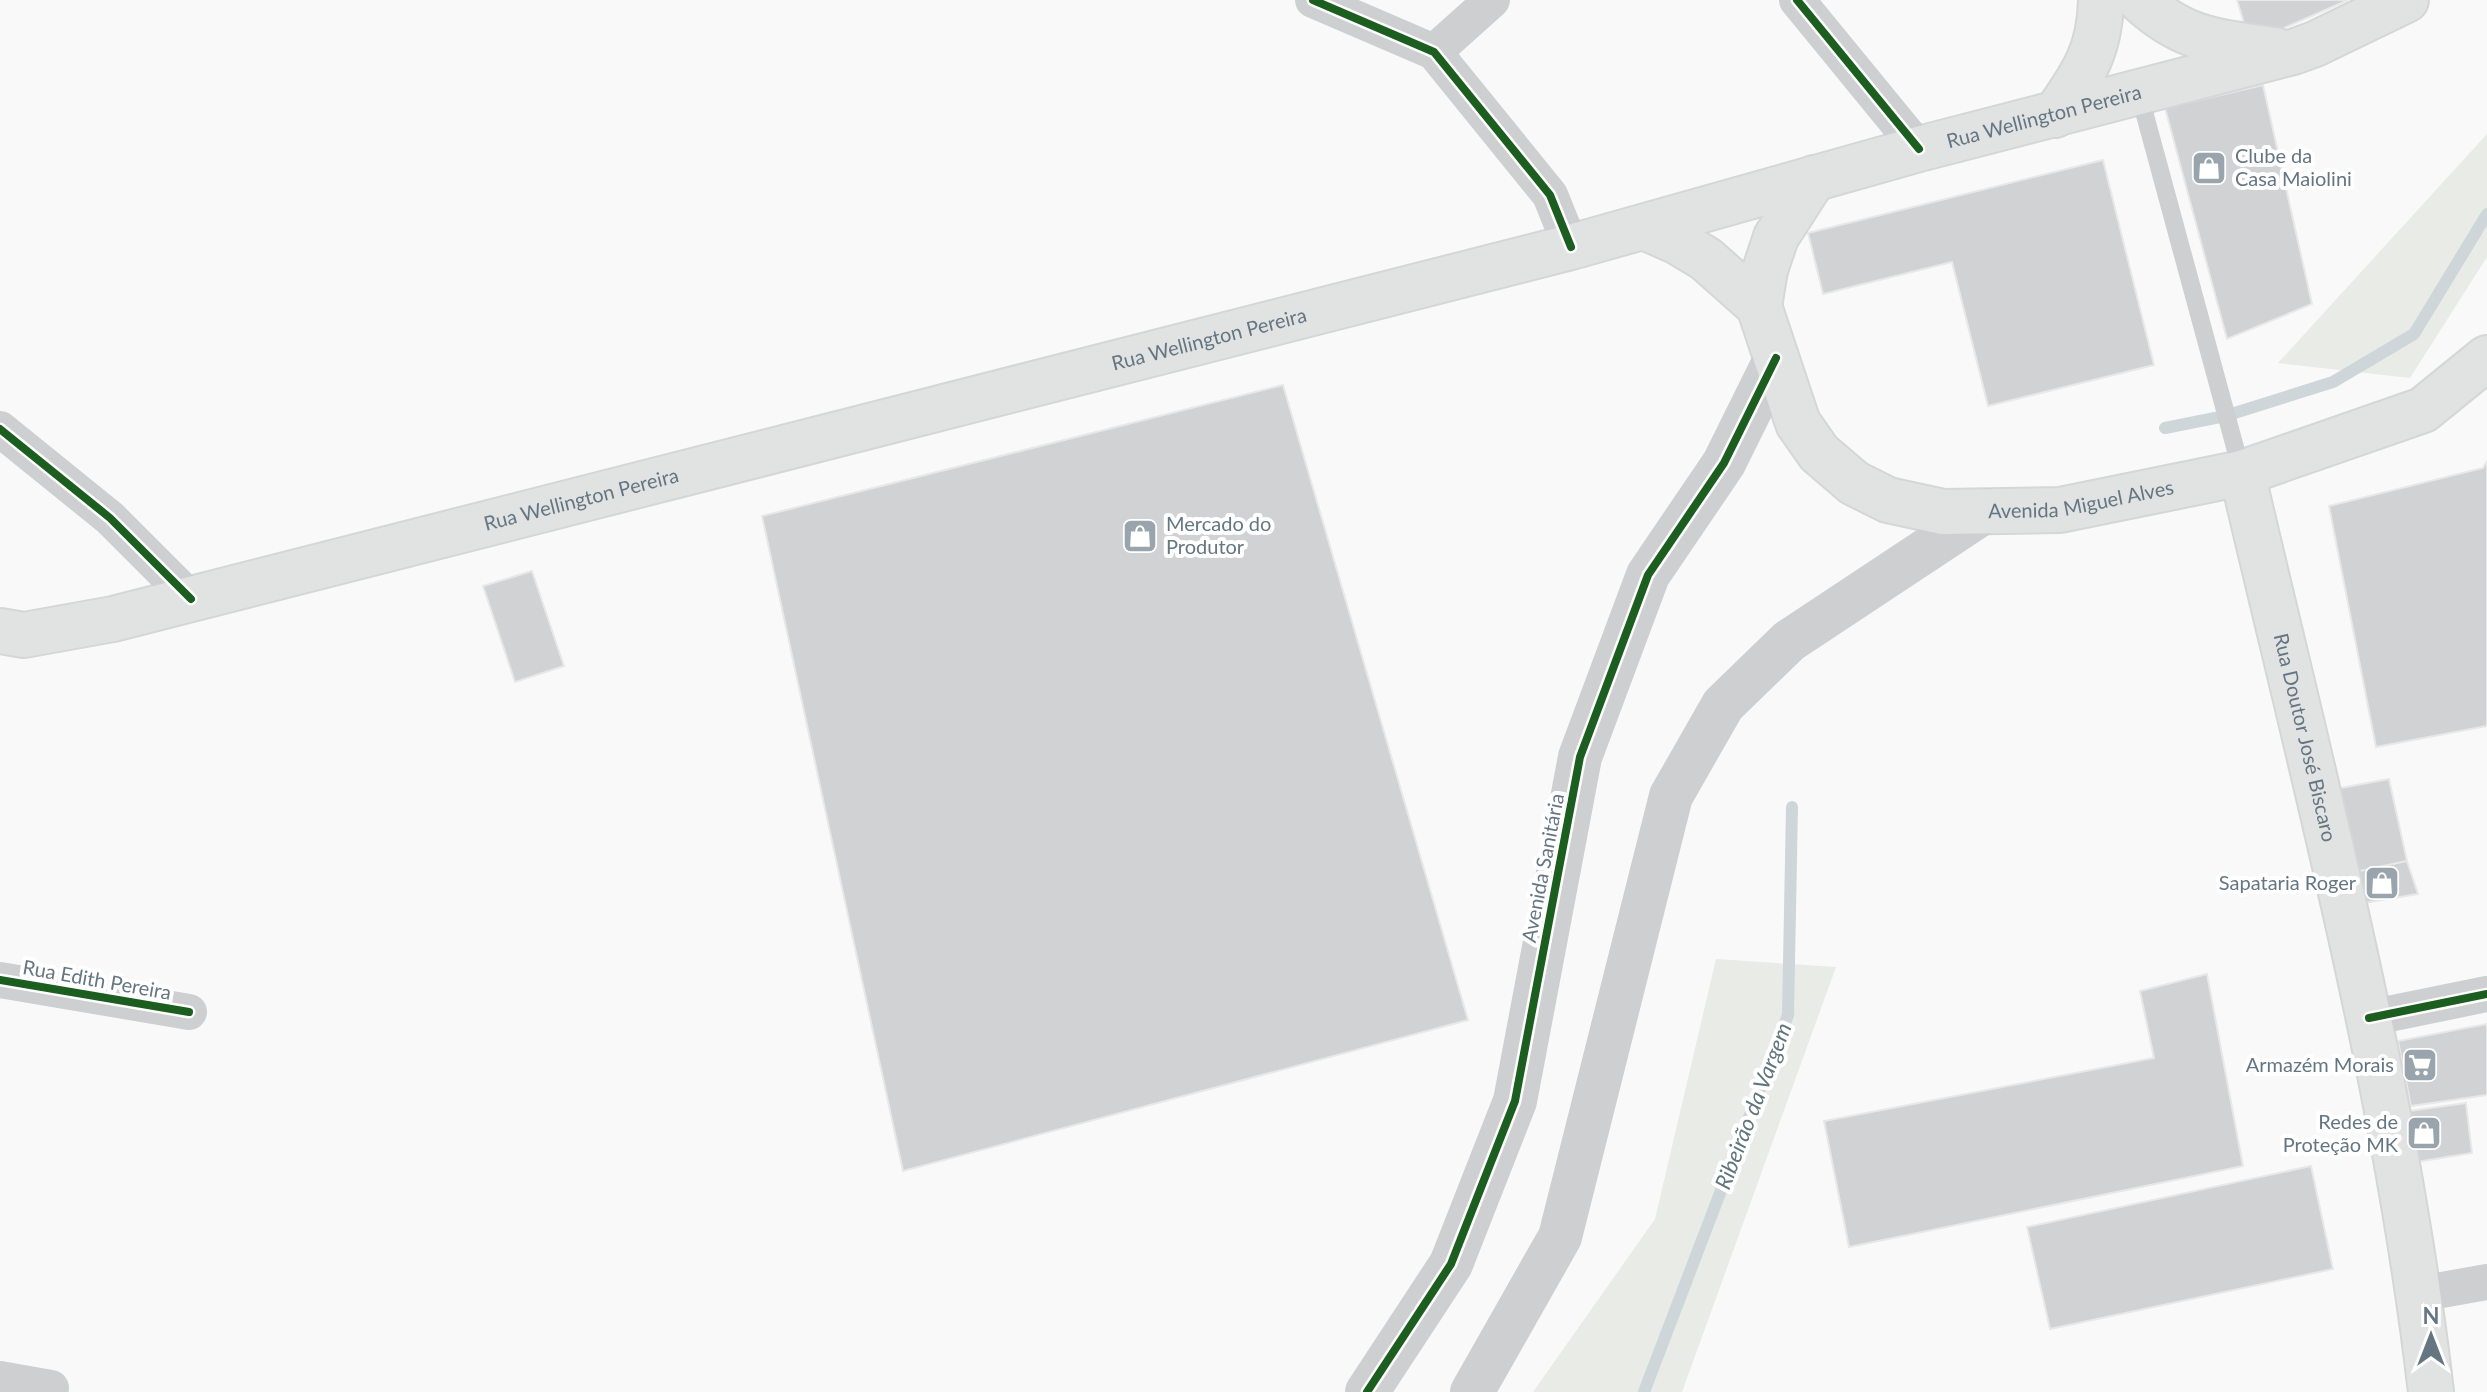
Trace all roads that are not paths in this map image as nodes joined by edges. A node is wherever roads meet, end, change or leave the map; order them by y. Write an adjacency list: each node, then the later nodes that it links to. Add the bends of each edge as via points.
1 (1313, 0): 7 (street)
2 (1492, 0): 7 (street)
3 (1797, 0): 11 (street)
4 (2101, 0): 10 (main road, via 2097,41 2085,73)
5 (2140, 0): 8 (main road, via 2192,36)
6 (2406, 0): 8 (main road, Rua Wellington Pereira)
7 (1434, 52): 14 (street, via 1550,195)
8 (2293, 52): 9 (main road, Rua Wellington Pereira)
9 (2139, 93): 10 (main road, Rua Wellington Pereira); 19 (lane, Rua Doutor José Biscaro)
10 (2055, 115): 11 (main road, Rua Wellington Pereira)
11 (1919, 149): 12 (main road, Rua Wellington Pereira)
12 (1814, 178): 13 (main road, Rua Wellington Pereira); 15 (main road, Avenida Miguel Alves, via 1776,237)
13 (1644, 227): 14 (main road, Rua Wellington Pereira); 15 (main road, via 1706,259)
14 (1571, 247): 21 (main road, Rua Wellington Pereira)
15 (1759, 306): 16 (main road, Avenida Miguel Alves)
16 (1776, 358): 20 (main road, Avenida Miguel Alves, via 1798,423 1819,453 1854,483 1888,500 1943,512); 31 (street, Avenida Sanitária, via 1724,463 1648,575 1580,757 1515,1101 1451,1264)
17 (2487, 358): 19 (main road, Avenida Miguel Alves, via 2423,410)
18 (0, 429): 21 (street, via 110,518)
19 (2238, 460): 20 (main road, Avenida Miguel Alves, via 2060,510); 26 (main road, Rua Doutor José Biscaro)
20 (1987, 510): 32 (street, via 1789,641 1723,705 1671,796 1560,1237)
21 (191, 599): 22 (main road, Rua Wellington Pereira, via 24,635)
22 (0, 631)
23 (0, 980): 25 (street, Rua Edith Pereira)
24 (2487, 994): 26 (street)
25 (189, 1012)
26 (2369, 1018): 28 (main road, Rua Doutor José Biscaro)
27 (2487, 1282): 28 (street)
28 (2419, 1294): 33 (main road, Rua Doutor José Biscaro)
29 (0, 1379): 30 (street)
30 (51, 1388)
31 (1367, 1392)
32 (1472, 1392)
33 (2431, 1392)

